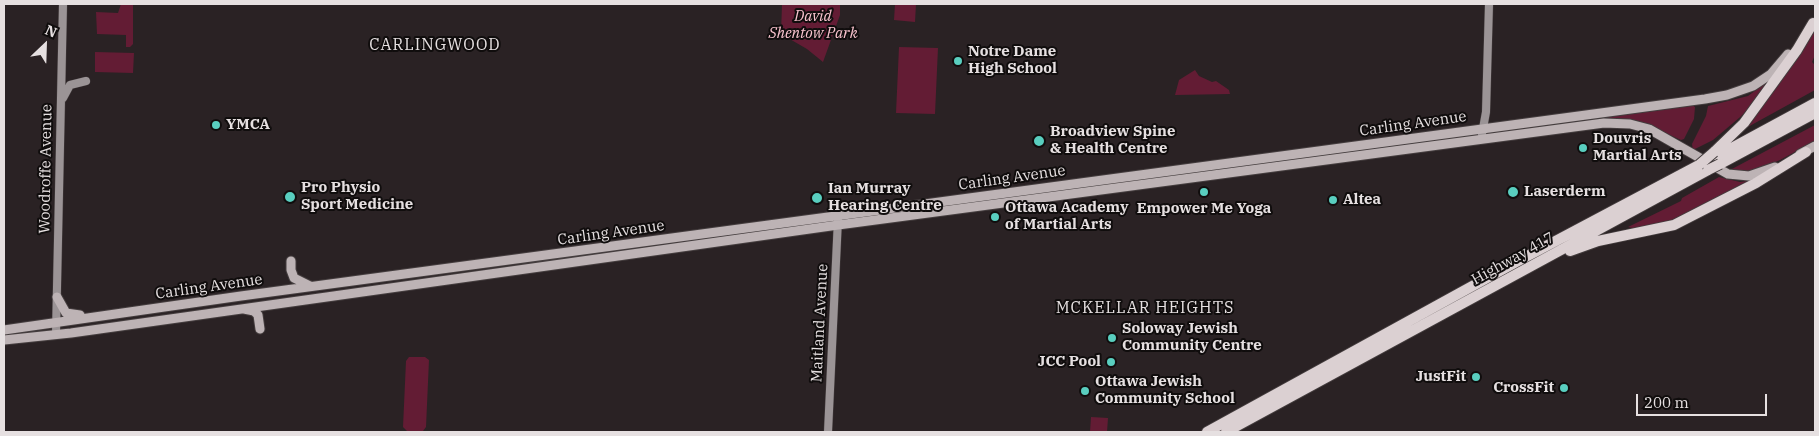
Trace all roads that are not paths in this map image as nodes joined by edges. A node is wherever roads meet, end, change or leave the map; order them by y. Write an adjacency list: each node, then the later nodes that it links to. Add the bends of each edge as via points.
1 (63, 4): 6 (main road, Woodroffe Avenue)
2 (1489, 4): 8 (main road, via 1486,101)
3 (1814, 21): 8 (main road, Carling Avenue, via 1774,71 1753,86 1735,93); 12 (highway, via 1797,50)
4 (86, 81): 6 (main road, via 70,85)
5 (1815, 103): 12 (highway)
6 (61, 105): 19 (main road, Woodroffe Avenue)
7 (1815, 113): 12 (highway, Highway 417)
8 (1480, 129): 9 (main road); 14 (main road, Carling Avenue)
9 (1477, 140): 11 (main road, Carling Avenue, via 1596,124 1630,124 1653,131 1721,171 1741,176 1765,172); 14 (main road, Carling Avenue)
10 (1815, 146): 11 (main road, Carling Avenue)
11 (1806, 152): 15 (highway, via 1756,183 1674,225 1598,241)
12 (1716, 158): 13 (highway, Highway 417, bridge)
13 (1704, 168): 15 (highway, Highway 417); 28 (highway, via 1518,261 1288,388)
14 (838, 220): 17 (main road, Carling Avenue); 20 (main road, Carling Avenue); 29 (main road, Maitland Avenue)
15 (1544, 260): 28 (highway, Highway 417, via 1288,400)
16 (292, 261): 17 (main road, via 294,278)
17 (315, 287): 18 (main road, Carling Avenue)
18 (241, 296): 21 (main road, via 235,304); 22 (main road, Carling Avenue)
19 (57, 297): 22 (main road, via 62,310 69,314); 23 (main road, Woodroffe Avenue)
20 (237, 309): 21 (main road, Carling Avenue); 24 (main road, via 257,313)
21 (217, 312): 26 (main road, Carling Avenue)
22 (106, 315): 23 (main road, Carling Avenue)
23 (56, 322): 25 (main road, Carling Avenue); 26 (main road, Woodroffe Avenue)
24 (260, 329)
25 (4, 330)
26 (56, 334): 27 (main road, Carling Avenue)
27 (4, 340)
28 (1275, 401): 30 (highway); 31 (highway, Highway 417)
29 (828, 432)
30 (1207, 432)
31 (1226, 432)

